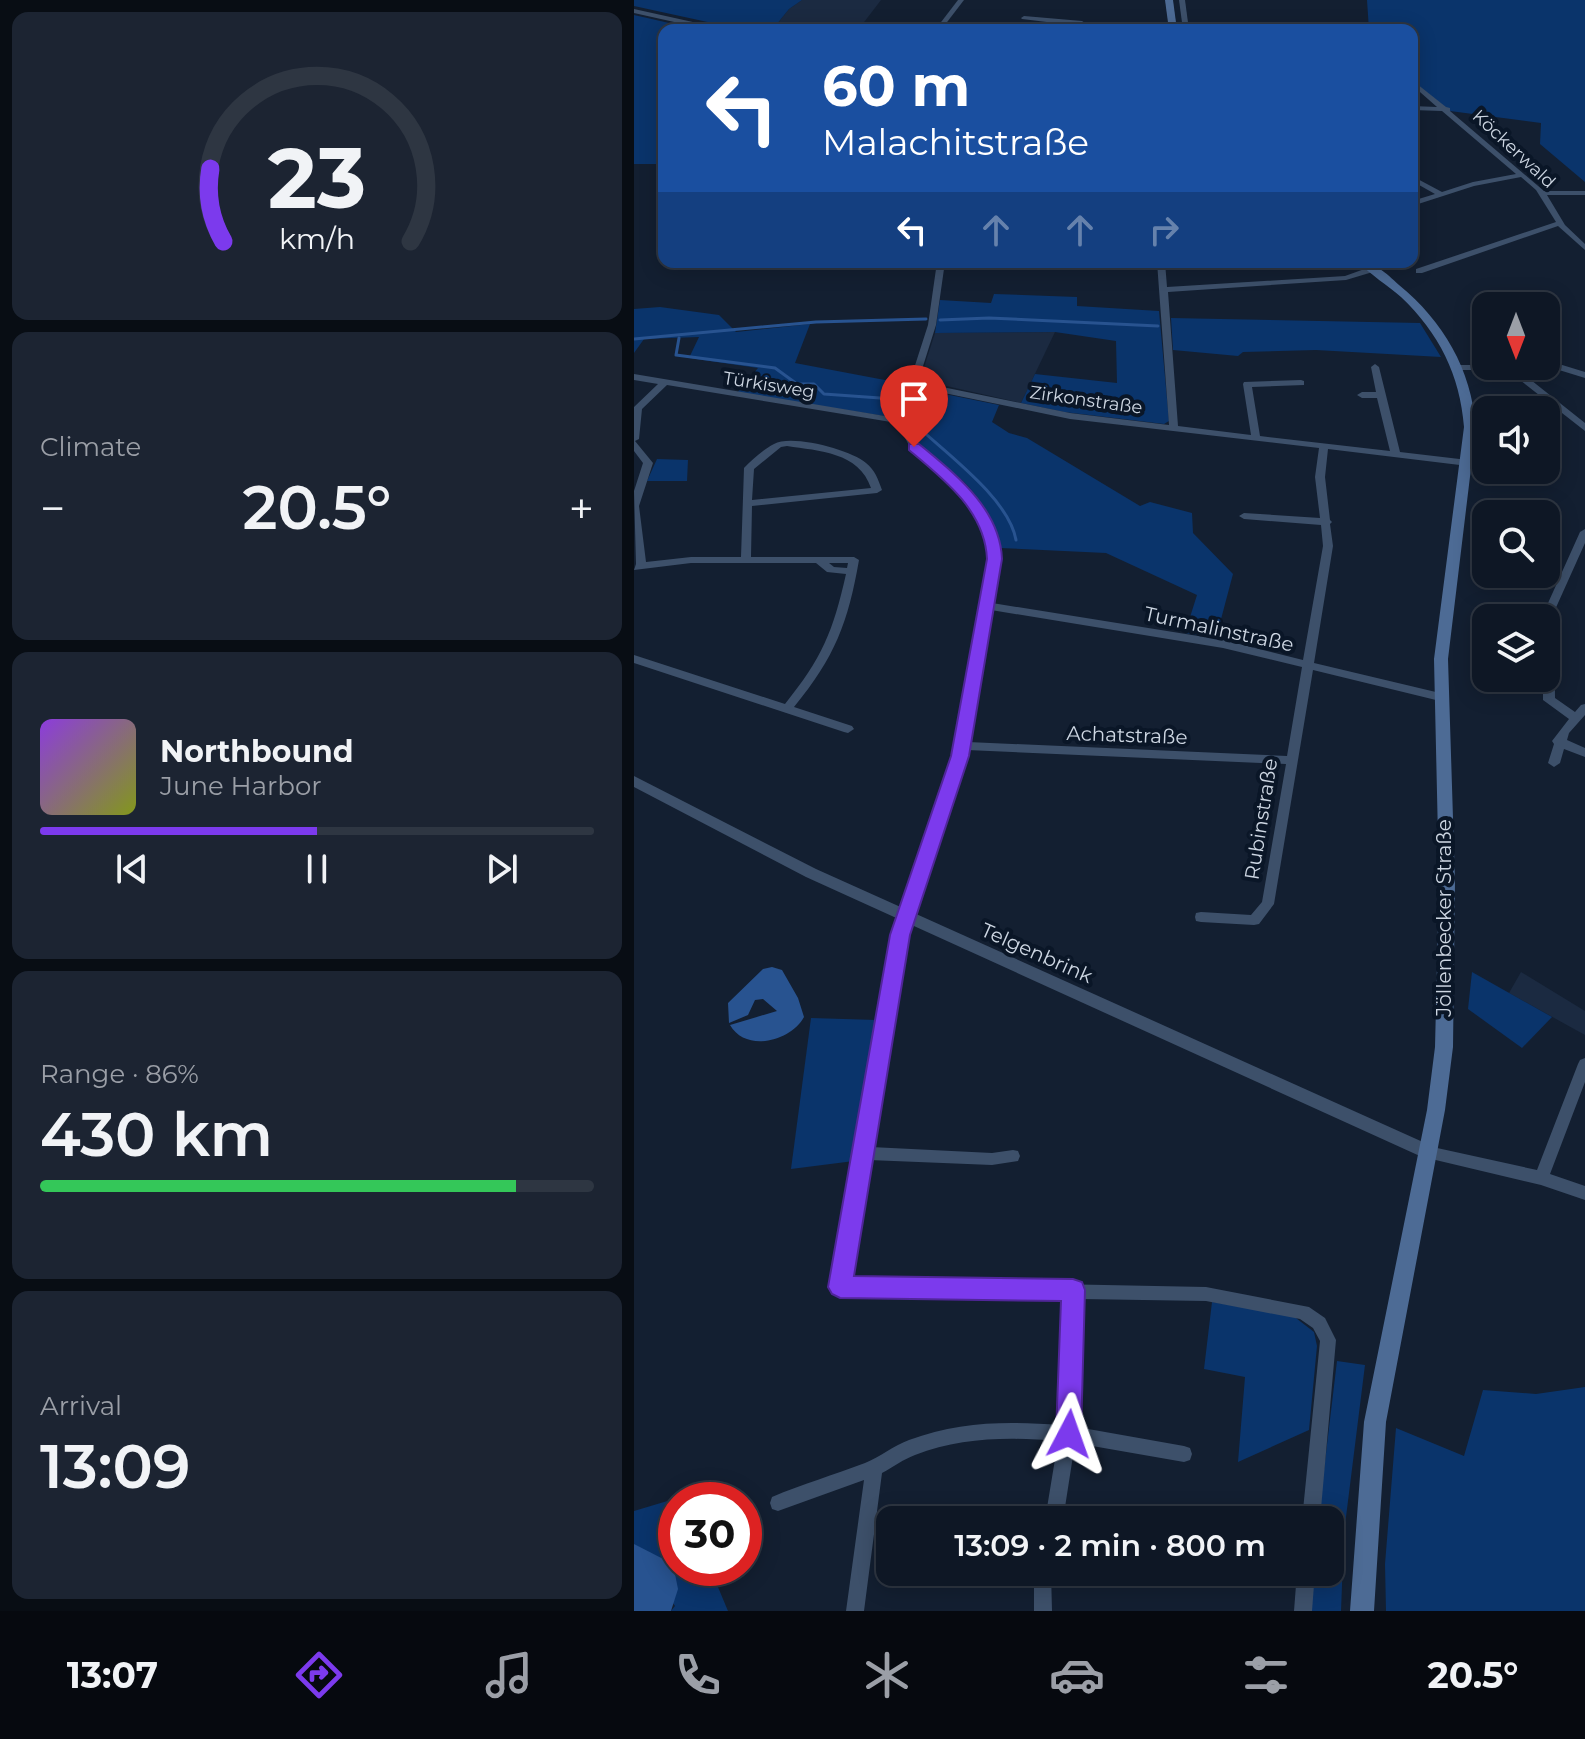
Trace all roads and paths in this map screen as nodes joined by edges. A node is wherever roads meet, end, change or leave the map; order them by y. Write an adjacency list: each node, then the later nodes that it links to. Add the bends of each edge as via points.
1 (961, 0): 9 (street)
2 (1169, 0): 11 (main road)
3 (1182, 0): 12 (street)
4 (634, 11): 8 (street)
5 (1024, 18): 6 (street)
6 (1059, 21): 7 (street); 10 (street)
7 (1082, 23)
8 (693, 24)
9 (943, 24)
10 (1057, 24)
11 (1172, 24)
12 (1185, 24)
13 (1418, 86): 15 (street, Köckerwald)
14 (1418, 108): 15 (street)
15 (1448, 109): 16 (street, Köckerwald)
16 (1522, 175): 18 (street, Köckerwald); 20 (street)
17 (1418, 181): 20 (street)
18 (1542, 193): 19 (street); 22 (street, Köckerwald)
19 (1585, 193)
20 (1441, 194): 21 (street)
21 (1418, 202)
22 (1560, 223): 23 (street, Köckerwald); 28 (street)
23 (1585, 248)
24 (940, 268): 39 (street, Zirkonstraße, via 932,325 913,384 1070,416)
25 (1161, 268): 29 (street)
26 (1364, 268): 29 (street, via 1346,278)
27 (1370, 268): 32 (main road, Jöllenbecker Straße, via 1430,323)
28 (1419, 271)
29 (1162, 290): 39 (street)
30 (1375, 367): 38 (street)
31 (1560, 367): 33 (street)
32 (1460, 368): 40 (street, via 1514,371); 45 (main road, Jöllenbecker Straße, via 1470,398)
33 (1585, 375)
34 (634, 377): 36 (street, Türkisweg)
35 (1301, 383): 41 (street, via 1247,384)
36 (663, 384): 42 (street, via 638,408); 52 (street, Türkisweg, via 900,421 914,447 960,484 983,516 995,546)
37 (1362, 395): 38 (street)
38 (1381, 395): 44 (street)
39 (1174, 428): 41 (street, Zirkonstraße)
40 (1585, 428)
41 (1256, 438): 43 (street, Zirkonstraße)
42 (634, 442): 51 (street, via 648,463 634,506)
43 (1324, 446): 44 (street, Zirkonstraße); 48 (street, Rubinstraße, via 1320,477)
44 (1395, 453): 45 (street, Zirkonstraße)
45 (1468, 463): 55 (main road, Jöllenbecker Straße, via 1447,595)
46 (747, 504): 46 (street, via 749,468 782,443 851,456 864,464 878,488); 50 (street)
47 (1244, 516): 48 (street)
48 (1327, 522): 54 (street, Rubinstraße, via 1322,591)
49 (1585, 532): 57 (street, via 1548,619 1549,700)
50 (746, 560): 51 (street, via 680,560); 56 (street, via 818,560 831,570 852,571 831,649)
51 (638, 567)
52 (988, 606): 54 (street, Turmalinstraße, via 1209,641); 60 (street)
53 (634, 659): 56 (street)
54 (1307, 667): 55 (street, Turmalinstraße); 62 (street, Rubinstraße)
55 (1440, 697): 68 (main road, Jöllenbecker Straße, via 1446,1018)
56 (787, 709): 58 (street)
57 (1580, 713): 59 (street)
58 (848, 729)
59 (1558, 741): 61 (street); 63 (street)
60 (962, 746): 62 (street, Achatstraße); 65 (street)
61 (1585, 753)
62 (1291, 760): 66 (street, Rubinstraße, via 1266,911 1243,922)
63 (1554, 763)
64 (634, 781): 65 (street, Telgenbrink)
65 (906, 917): 68 (street, Telgenbrink); 69 (street)
66 (1201, 917)
67 (1585, 1064): 71 (street)
68 (1428, 1152): 71 (street); 85 (main road, Jöllenbecker Straße, via 1375,1422)
69 (863, 1153): 70 (street); 73 (street, via 840,1287)
70 (1013, 1156)
71 (1541, 1178): 72 (street)
72 (1585, 1193)
73 (1073, 1290): 74 (street); 79 (street, via 1240,1297 1303,1312 1319,1323 1328,1348)
74 (1069, 1434): 75 (street); 76 (street, via 987,1431 942,1436 910,1446); 78 (street)
75 (1184, 1454)
76 (874, 1468): 77 (street); 82 (street)
77 (778, 1503)
78 (1056, 1506)
79 (1312, 1506)
80 (1043, 1586): 83 (street)
81 (1305, 1586): 84 (street)
82 (855, 1611)
83 (1043, 1611)
84 (1303, 1611)
85 (1362, 1611)

